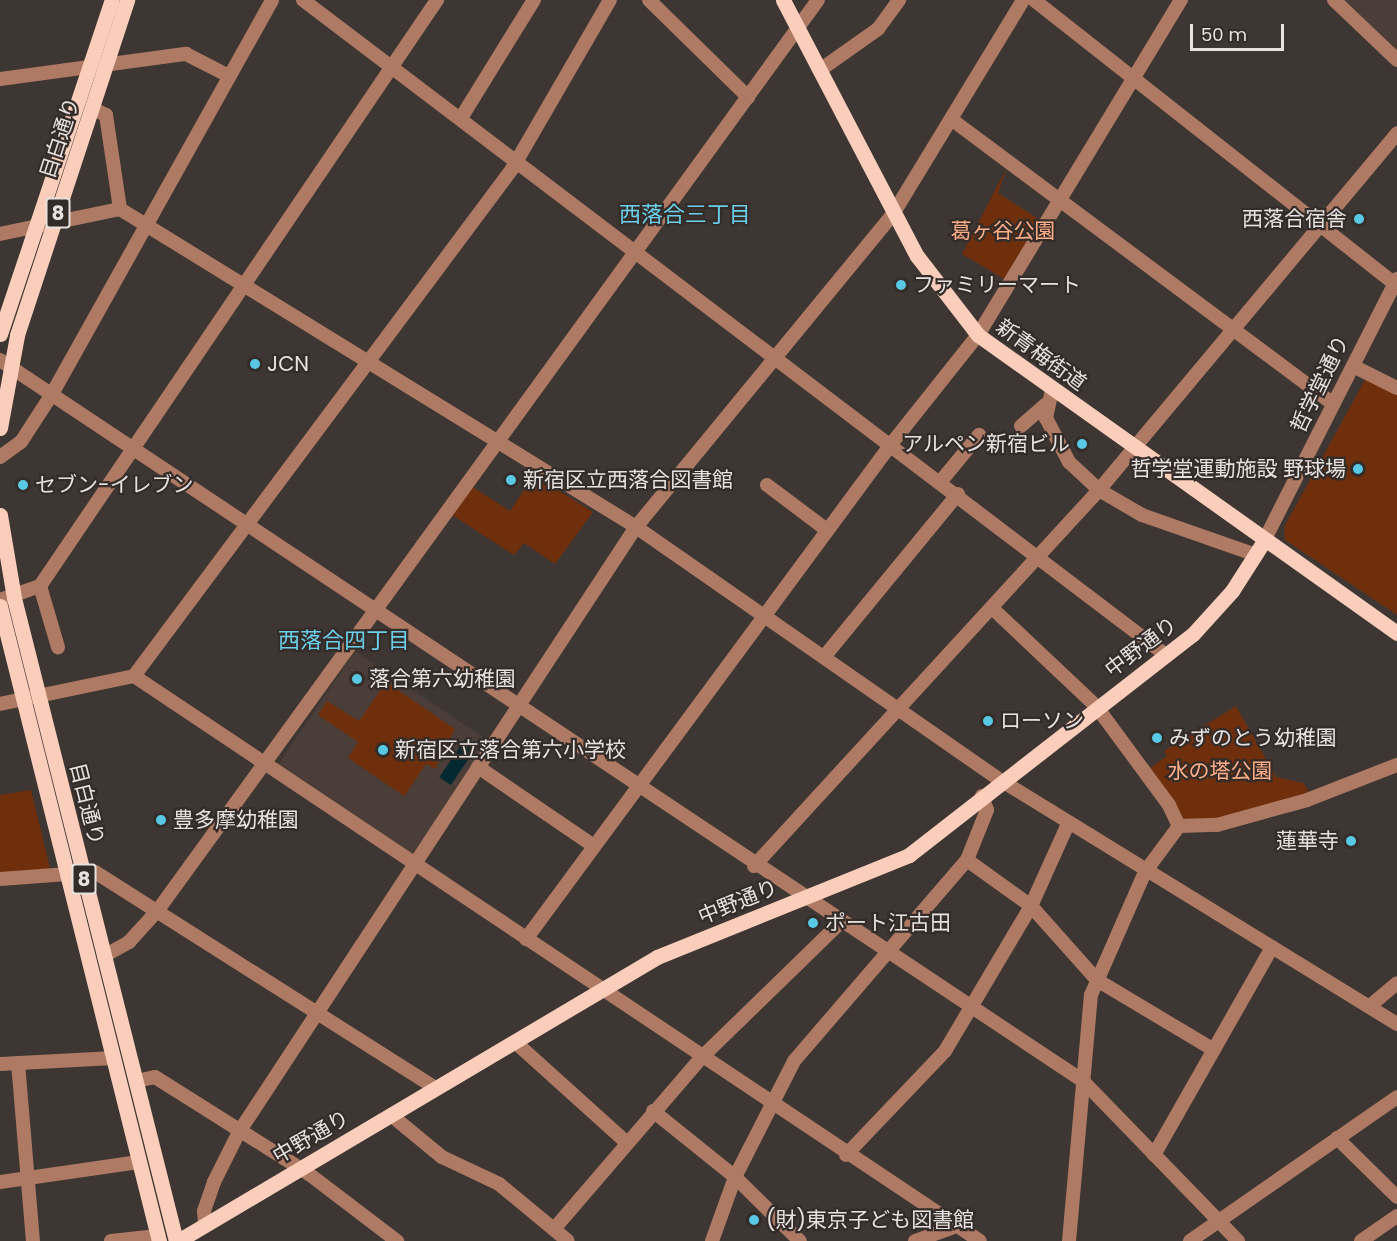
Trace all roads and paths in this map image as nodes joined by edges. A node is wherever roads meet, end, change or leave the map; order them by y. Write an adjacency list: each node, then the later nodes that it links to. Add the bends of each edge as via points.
1 (112, 0): 19 (main road, 目白通り / 8)
2 (127, 0): 18 (main road, 目白通り / 8)
3 (272, 0): 22 (street)
4 (303, 0): 20 (street)
5 (436, 0): 20 (street)
6 (534, 0): 27 (street)
7 (610, 0): 30 (street)
8 (650, 0): 25 (street)
9 (783, 0): 16 (main road, 新青梅街道)
10 (818, 0): 16 (street)
11 (899, 0): 21 (street, via 878,29)
12 (1023, 0): 28 (street)
13 (1034, 0): 24 (street)
14 (1180, 0): 24 (street)
15 (1334, 0): 17 (street)
16 (799, 29): 21 (main road, 新青梅街道); 25 (street)
17 (1397, 60)
18 (106, 62): 19 (street); 22 (street, via 186,54); 26 (main road, 目白通り / 8)
19 (90, 65): 23 (street); 35 (main road, 目白通り / 8)
20 (392, 67): 27 (street); 41 (street)
21 (820, 70): 33 (main road, 新青梅街道)
22 (229, 76): 37 (street)
23 (0, 79)
24 (1132, 79): 31 (street); 36 (street)
25 (748, 97): 39 (street)
26 (92, 108): 32 (street, via 106,115); 34 (main road, 目白通り / 8)
27 (461, 118): 30 (street)
28 (951, 119): 31 (street); 33 (street)
29 (1397, 133): 36 (street)
30 (518, 159): 39 (street); 46 (street)
31 (1060, 199): 42 (street); 44 (street)
32 (120, 209): 34 (street); 37 (street)
33 (893, 214): 44 (main road, 新青梅街道, via 942,295); 45 (street)
34 (56, 220): 35 (street); 47 (main road, 目白通り / 8)
35 (38, 224): 38 (street); 43 (main road, 目白通り / 8)
36 (1320, 225): 40 (street); 42 (street)
37 (147, 226): 41 (street); 50 (street)
38 (0, 234)
39 (637, 249): 45 (street); 56 (street)
40 (1395, 281): 48 (street, 哲学堂通り)
41 (245, 286): 46 (street); 59 (street)
42 (1233, 329): 52 (street); 58 (street)
43 (0, 334)
44 (978, 335): 51 (main road, 新青梅街道); 57 (street)
45 (776, 355): 57 (street); 67 (street)
46 (368, 361): 56 (street); 66 (street)
47 (5, 363): 50 (street); 54 (main road, 目白通り / 8)
48 (1353, 366): 49 (street); 52 (street, 哲学堂通り)
49 (1397, 388)
50 (52, 394): 59 (street); 60 (street, via 21,442)
51 (1049, 397): 53 (street); 58 (main road, 新青梅街道); 63 (street, via 1046,418 1069,462)
52 (1333, 404): 69 (street, 哲学堂通り)
53 (1021, 426)
54 (0, 428)
55 (979, 435): 61 (street)
56 (498, 441): 67 (street); 75 (street)
57 (892, 443): 61 (street); 68 (street)
58 (1134, 448): 63 (street); 69 (main road, 新青梅街道)
59 (134, 449): 66 (street); 71 (street)
60 (0, 457)
61 (941, 481): 64 (street)
62 (767, 485): 68 (street)
63 (1099, 490): 69 (street, via 1142,515); 70 (street)
64 (958, 494): 70 (street); 80 (street)
65 (0, 515): 72 (main road, 目白通り / 8)
66 (247, 524): 75 (street); 81 (street)
67 (636, 527): 76 (street); 85 (street)
68 (827, 530): 76 (street)
69 (1260, 548): 77 (main road, 新青梅街道); 79 (main road, 中野通り, via 1205,622)
70 (1038, 556): 74 (street); 79 (street)
71 (40, 586): 72 (street); 78 (street)
72 (7, 599): 82 (main road, 目白通り / 8)
73 (0, 606): 82 (main road, 目白通り / 8)
74 (992, 608): 84 (street); 86 (street)
75 (375, 612): 85 (street); 87 (street)
76 (764, 616): 80 (street); 91 (street)
77 (1397, 633)
78 (58, 647)
79 (1166, 655): 84 (main road, 中野通り)
80 (824, 657): 86 (street)
81 (134, 676): 82 (street); 87 (street)
82 (31, 696): 83 (street); 100 (main road, 目白通り / 8)
83 (0, 704)
84 (1096, 706): 90 (main road, 中野通り); 94 (street, via 1169,805)
85 (518, 708): 89 (street); 91 (street)
86 (898, 709): 90 (street); 98 (street)
87 (264, 764): 97 (street); 104 (street)
88 (1397, 765): 94 (street, via 1307,800 1217,825)
89 (478, 767): 95 (street); 97 (street)
90 (1002, 782): 92 (main road, 中野通り); 93 (street)
91 (636, 788): 95 (street); 98 (street)
92 (982, 796): 96 (street, via 987,810); 102 (main road, 中野通り, via 909,855)
93 (1068, 824): 99 (street); 103 (street)
94 (1179, 826): 99 (street)
95 (594, 846): 106 (street)
96 (968, 860): 103 (street); 108 (street)
97 (414, 865): 106 (street); 115 (street)
98 (754, 866): 102 (street)
99 (1145, 872): 107 (street); 110 (street)
100 (75, 873): 101 (street); 104 (street, via 100,874); 109 (main road, 目白通り / 8); 119 (main road, 目白通り / 8)
101 (0, 879)
102 (803, 899): 105 (street); 112 (main road, 中野通り, via 657,957)
103 (1031, 906): 110 (street); 114 (street)
104 (158, 910): 109 (street, via 129,942); 115 (street)
105 (840, 923): 108 (street); 120 (street)
106 (526, 939): 112 (street)
107 (1272, 947): 113 (street); 118 (street)
108 (886, 955): 114 (street); 127 (street, via 815,1034)
109 (104, 956): 123 (main road, 目白通り / 8)
110 (1097, 981): 118 (street); 124 (street)
111 (1397, 983): 113 (street)
112 (601, 991): 117 (main road, 中野通り); 120 (street)
113 (1371, 1005): 116 (street)
114 (970, 1010): 124 (street); 133 (street, via 945,1051)
115 (318, 1014): 125 (street); 130 (street)
116 (1397, 1024)
117 (515, 1042): 125 (main road, 中野通り); 132 (street)
118 (1214, 1050): 134 (street)
119 (114, 1058): 121 (street); 135 (main road, 目白通り / 8)
120 (701, 1058): 127 (street); 128 (street)
121 (18, 1063): 122 (street); 138 (street)
122 (0, 1064)
123 (136, 1081): 130 (street, via 155,1077); 149 (main road, 目白通り / 8)
124 (1083, 1081): 134 (street); 156 (street)
125 (435, 1088): 129 (main road, 中野通り)
126 (1397, 1097): 131 (street)
127 (771, 1104): 133 (street); 137 (street)
128 (653, 1111): 132 (street); 137 (street)
129 (391, 1115): 136 (main road, 中野通り); 145 (street, via 442,1157 500,1184)
130 (239, 1132): 136 (street); 143 (street, via 213,1182 204,1211)
131 (1337, 1138): 140 (street); 142 (street)
132 (626, 1142): 145 (street)
133 (846, 1155): 144 (street)
134 (1154, 1155): 142 (street)
135 (138, 1162): 138 (street); 146 (main road, 目白通り / 8)
136 (297, 1170): 143 (main road, 中野通り); 150 (street)
137 (735, 1177): 152 (street); 153 (street)
138 (27, 1178): 139 (street); 147 (street)
139 (0, 1182)
140 (1397, 1197)
141 (1397, 1216): 159 (street)
142 (1219, 1221): 157 (street); 158 (street)
143 (205, 1224): 149 (main road, 中野通り)
144 (954, 1227): 154 (street); 155 (street)
145 (554, 1229): 151 (street)
146 (158, 1238): 148 (street)
147 (33, 1241)
148 (111, 1241)
149 (177, 1241)
150 (397, 1241)
151 (568, 1241)
152 (712, 1241)
153 (800, 1241)
154 (915, 1241)
155 (980, 1241)
156 (1069, 1241)
157 (1190, 1241)
158 (1238, 1241)
159 (1361, 1241)

